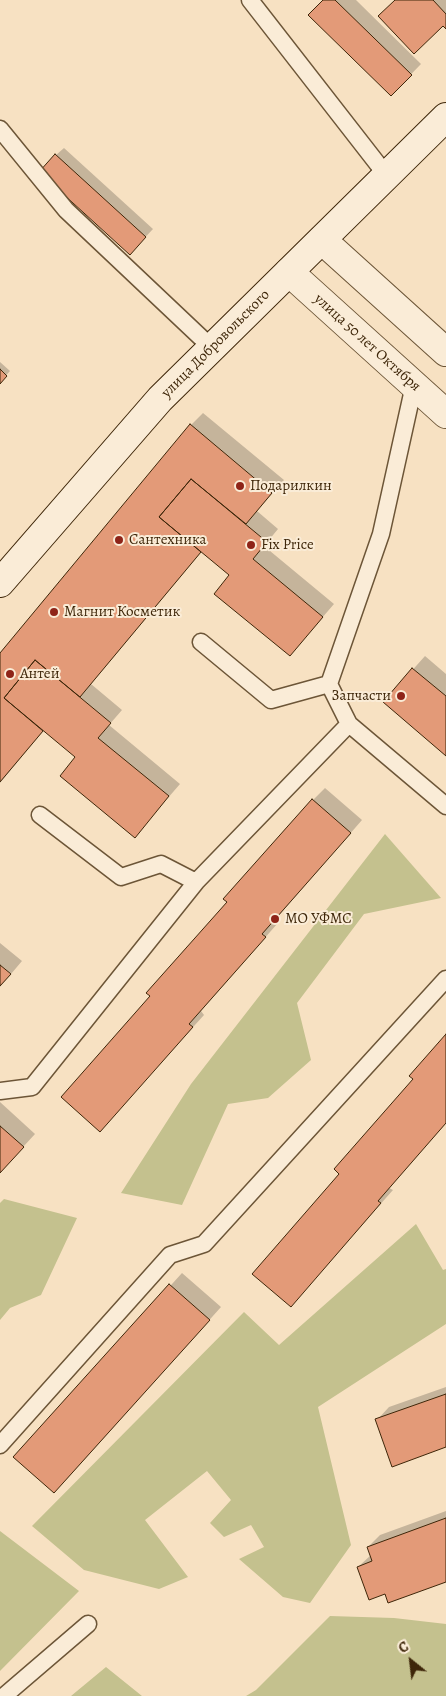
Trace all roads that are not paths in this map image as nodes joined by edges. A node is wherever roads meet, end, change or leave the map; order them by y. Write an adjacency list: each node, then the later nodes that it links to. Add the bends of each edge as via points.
1 (250, 0): 4 (lane)
2 (446, 118): 4 (street, улица Добровольского)
3 (0, 129): 7 (lane, via 66,210)
4 (387, 176): 5 (street, улица Добровольского)
5 (322, 240): 6 (street, улица Добровольского); 8 (street)
6 (289, 272): 7 (street, улица Добровольского); 9 (street, улица 50 лет Октября)
7 (212, 348): 11 (street, улица Добровольского, via 160,399)
8 (446, 352)
9 (414, 385): 10 (street, улица 50 лет Октября); 13 (lane, via 381,534)
10 (446, 414)
11 (0, 583)
12 (201, 642): 13 (lane, via 271,700)
13 (329, 684): 14 (lane)
14 (350, 724): 15 (lane); 17 (lane)
15 (446, 806)
16 (40, 815): 17 (lane, via 121,877 161,864)
17 (196, 882): 19 (lane, via 32,1087)
18 (446, 978): 20 (lane, via 204,1244 170,1255)
19 (0, 1091)
20 (0, 1446)
21 (88, 1624): 22 (lane)
22 (4, 1696)

